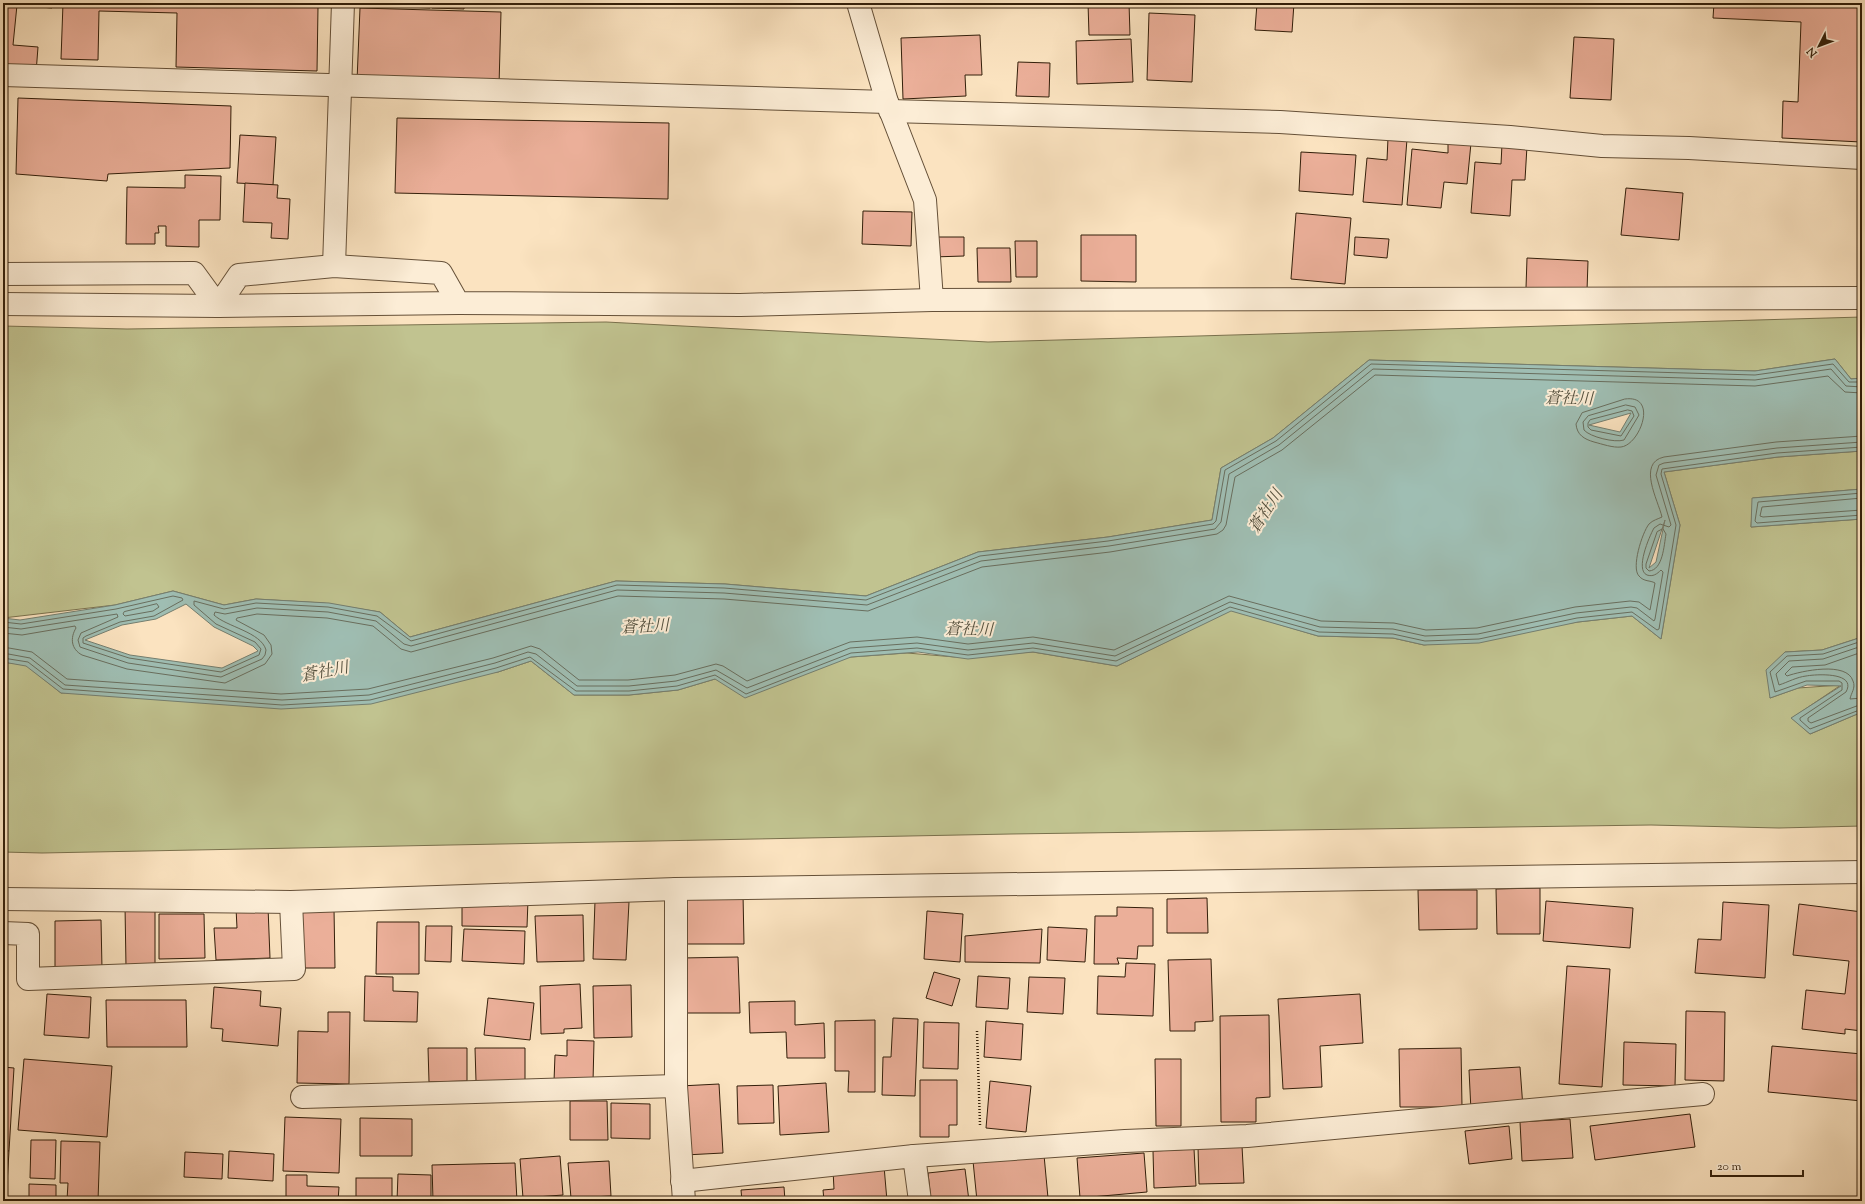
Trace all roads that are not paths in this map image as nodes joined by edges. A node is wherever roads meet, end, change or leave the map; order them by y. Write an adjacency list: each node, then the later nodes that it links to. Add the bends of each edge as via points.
1 (343, 3): 4 (street)
2 (858, 3): 5 (street)
3 (3, 75): 4 (street)
4 (342, 86): 5 (street); 7 (street)
5 (889, 106): 6 (street, via 1280,122 1510,137 1602,146 1689,148); 10 (street, via 925,200)
6 (1862, 158)
7 (334, 266): 11 (street, via 441,273); 13 (street, via 239,275)
8 (3, 274): 13 (street, via 194,273)
9 (1862, 298): 10 (street)
10 (932, 300): 11 (street, via 740,305)
11 (458, 303): 13 (street)
12 (3, 304): 13 (street)
13 (218, 306)
14 (1862, 872): 15 (street)
15 (676, 889): 17 (street); 19 (street)
16 (3, 899): 17 (street)
17 (291, 902): 18 (street, via 294,969 28,979 28,934)
18 (3, 933)
19 (676, 1086): 21 (street); 23 (street)
20 (1703, 1094): 22 (street, via 1255,1135)
21 (302, 1097)
22 (914, 1156): 23 (street); 24 (street)
23 (683, 1191)
24 (920, 1201)

